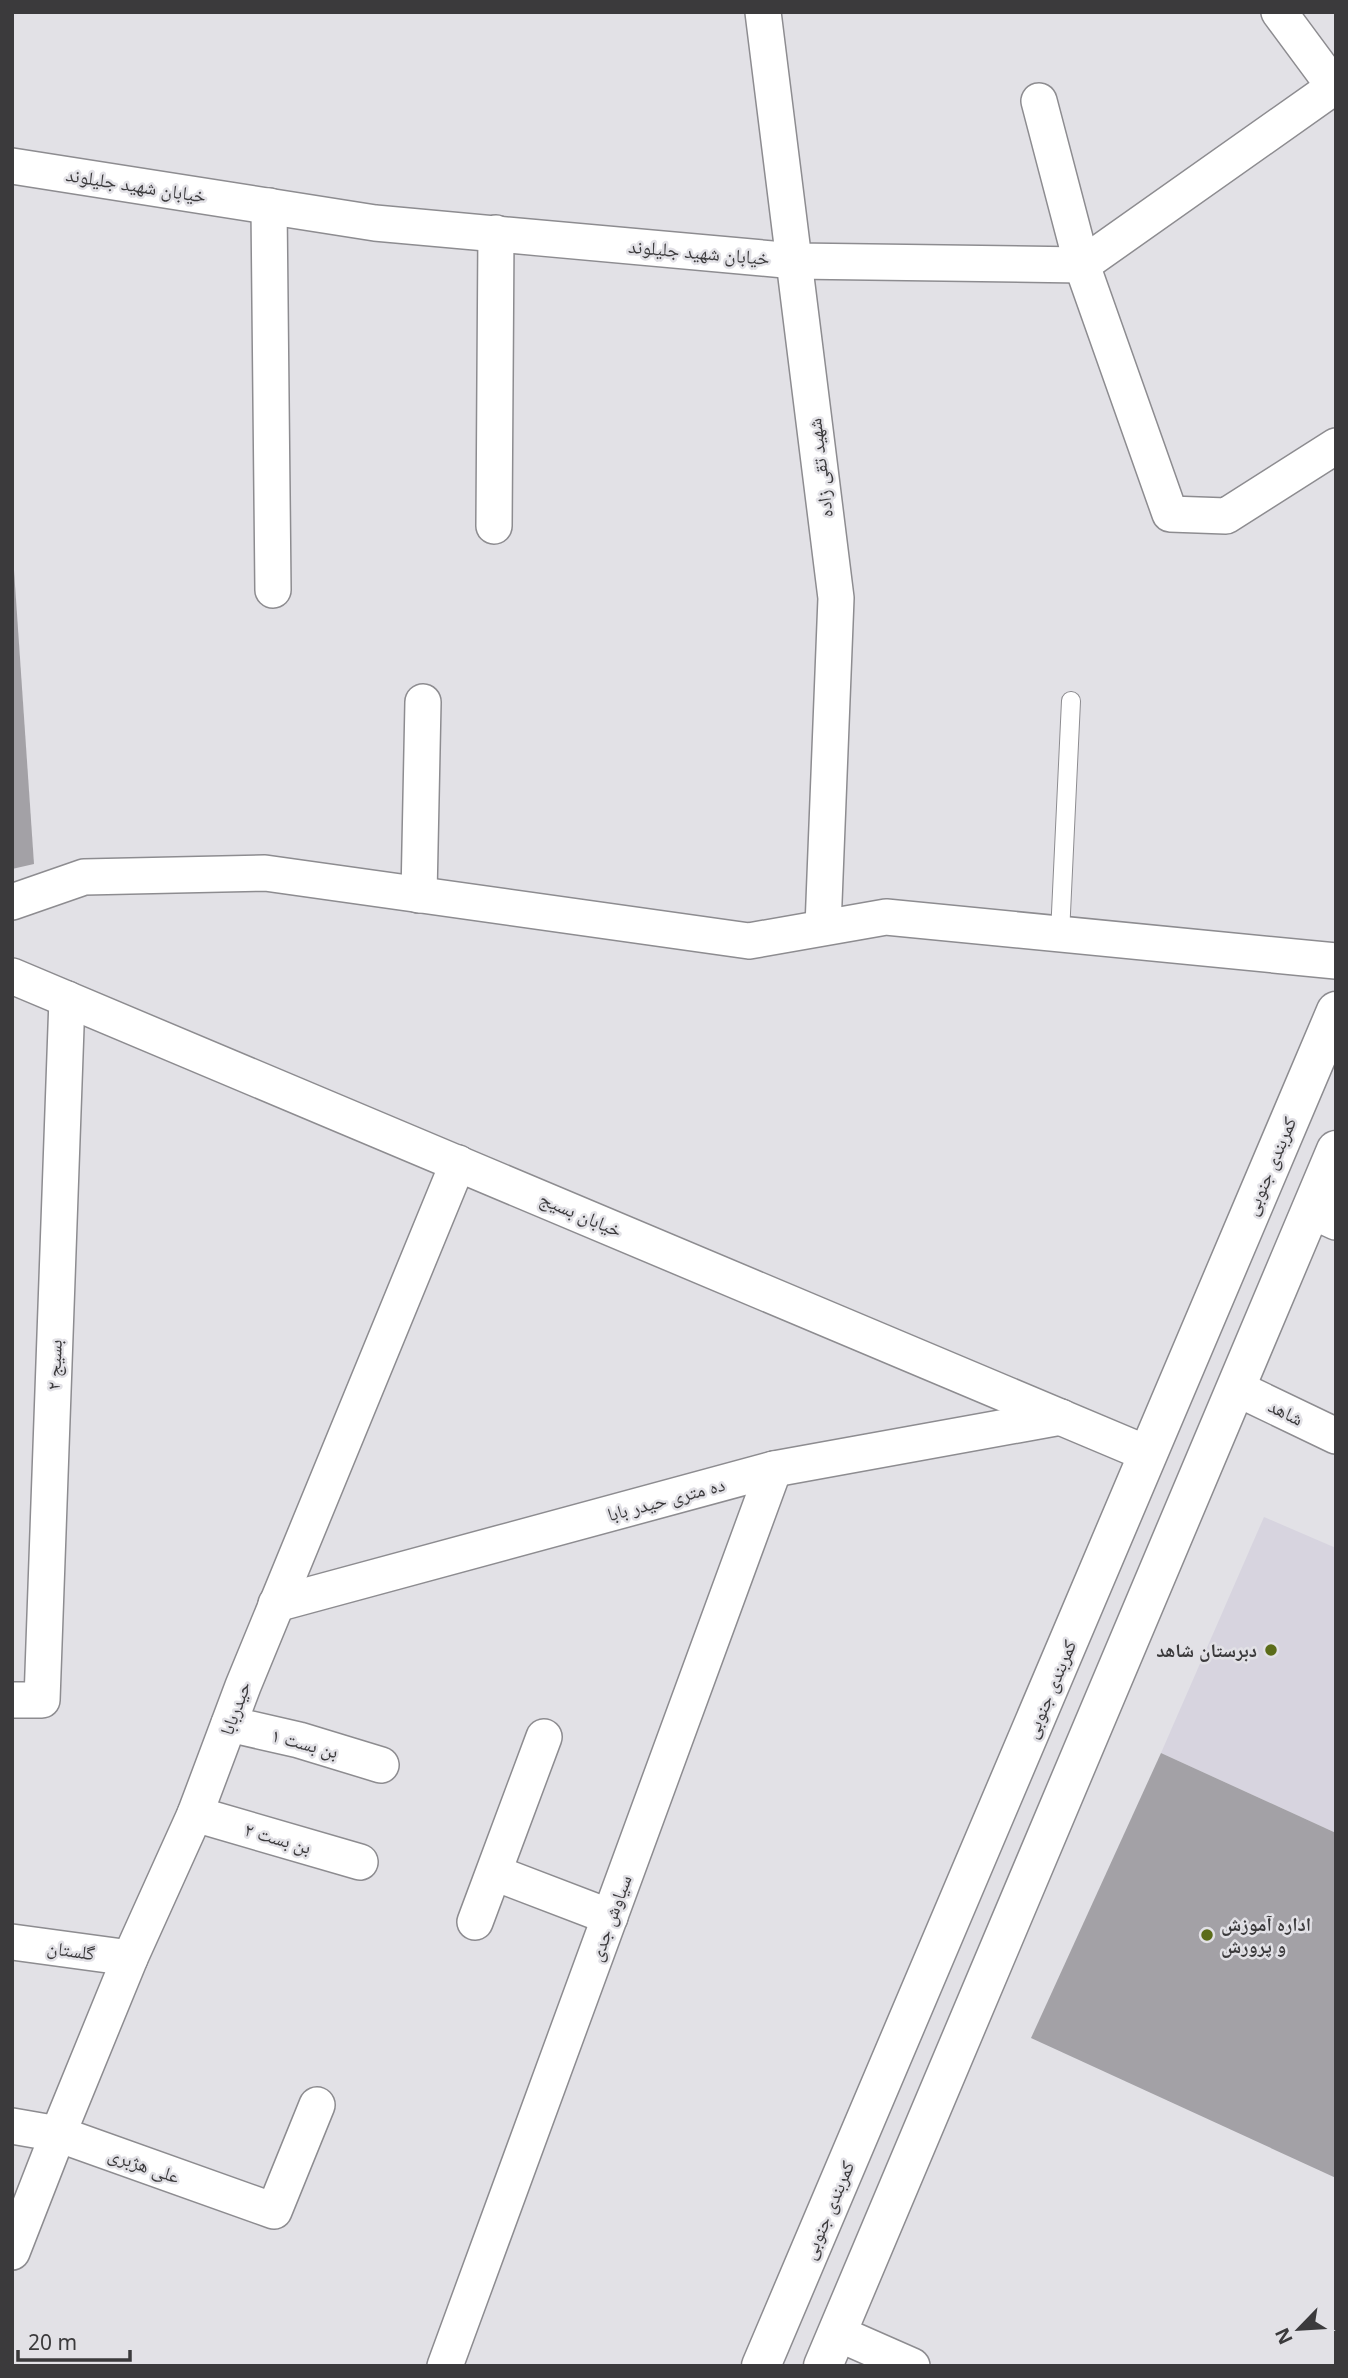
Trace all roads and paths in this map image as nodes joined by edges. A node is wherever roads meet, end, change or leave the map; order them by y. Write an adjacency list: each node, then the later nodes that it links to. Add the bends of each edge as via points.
1 (763, 12): 8 (street, شهید تقی زاده)
2 (1279, 12): 3 (street)
3 (1335, 88): 9 (street)
4 (1039, 101): 9 (street)
5 (12, 166): 6 (street, خیابان شهید جلیلوند)
6 (269, 206): 7 (street, خیابان شهید جلیلوند, via 375,223); 12 (street)
7 (496, 233): 8 (street, خیابان شهید جلیلوند); 11 (street)
8 (795, 261): 9 (street, خیابان شهید جلیلوند); 17 (street, شهید تقی زاده, via 836,598)
9 (1083, 265): 10 (street, via 1170,514 1226,516)
10 (1336, 446)
11 (495, 526)
12 (273, 590)
13 (1071, 701): 18 (lane)
14 (423, 702): 15 (street)
15 (419, 895): 16 (street, via 265,873 84,877); 17 (street, via 750,941)
16 (12, 902)
17 (823, 927): 18 (street, via 886,917)
18 (1060, 934): 19 (street)
19 (1336, 961)
20 (12, 976): 21 (street, خیابان بسیج)
21 (67, 999): 24 (street, خیابان بسیج); 34 (street, بسیج ۲, via 43,1700)
22 (1336, 1011): 26 (main road, کمربندی جنوبی)
23 (1336, 1150): 25 (main road)
24 (458, 1163): 28 (street, خیابان بسیج); 33 (street, حیدربابا)
25 (1323, 1216): 27 (main road)
26 (1185, 1364): 27 (main road); 30 (main road, کمربندی جنوبی)
27 (1236, 1388): 29 (street, شاهد); 32 (main road)
28 (1061, 1417): 30 (street, خیابان بسیج); 31 (street, ده متری حیدر بابا)
29 (1336, 1436)
30 (1149, 1454): 32 (main road); 39 (main road, کمربندی جنوبی)
31 (775, 1469): 33 (street, ده متری حیدر بابا); 43 (street, سیاوش جدی)
32 (1199, 1475): 40 (main road)
33 (276, 1604): 35 (street, حیدربابا)
34 (12, 1700)
35 (229, 1724): 37 (street, بن بست ۱); 38 (street, حیدربابا)
36 (544, 1737): 42 (street)
37 (381, 1765)
38 (195, 1814): 41 (street, بن بست ۲); 46 (street, حیدربابا)
39 (990, 1831): 40 (main road); 53 (main road, کمربندی جنوبی)
40 (1041, 1850): 51 (main road)
41 (360, 1862)
42 (495, 1873): 43 (street); 44 (street)
43 (610, 1917): 52 (street, سیاوش جدی)
44 (475, 1922)
45 (12, 1942): 46 (street, گلستان)
46 (130, 1958): 49 (street, حیدربابا)
47 (317, 2105): 49 (street, علی هژبری, via 274,2211)
48 (12, 2126): 49 (street, علی هژبری)
49 (58, 2134): 50 (street, حیدربابا)
50 (12, 2252)
51 (830, 2349): 54 (street)
52 (445, 2366)
53 (761, 2366)
54 (912, 2366)

